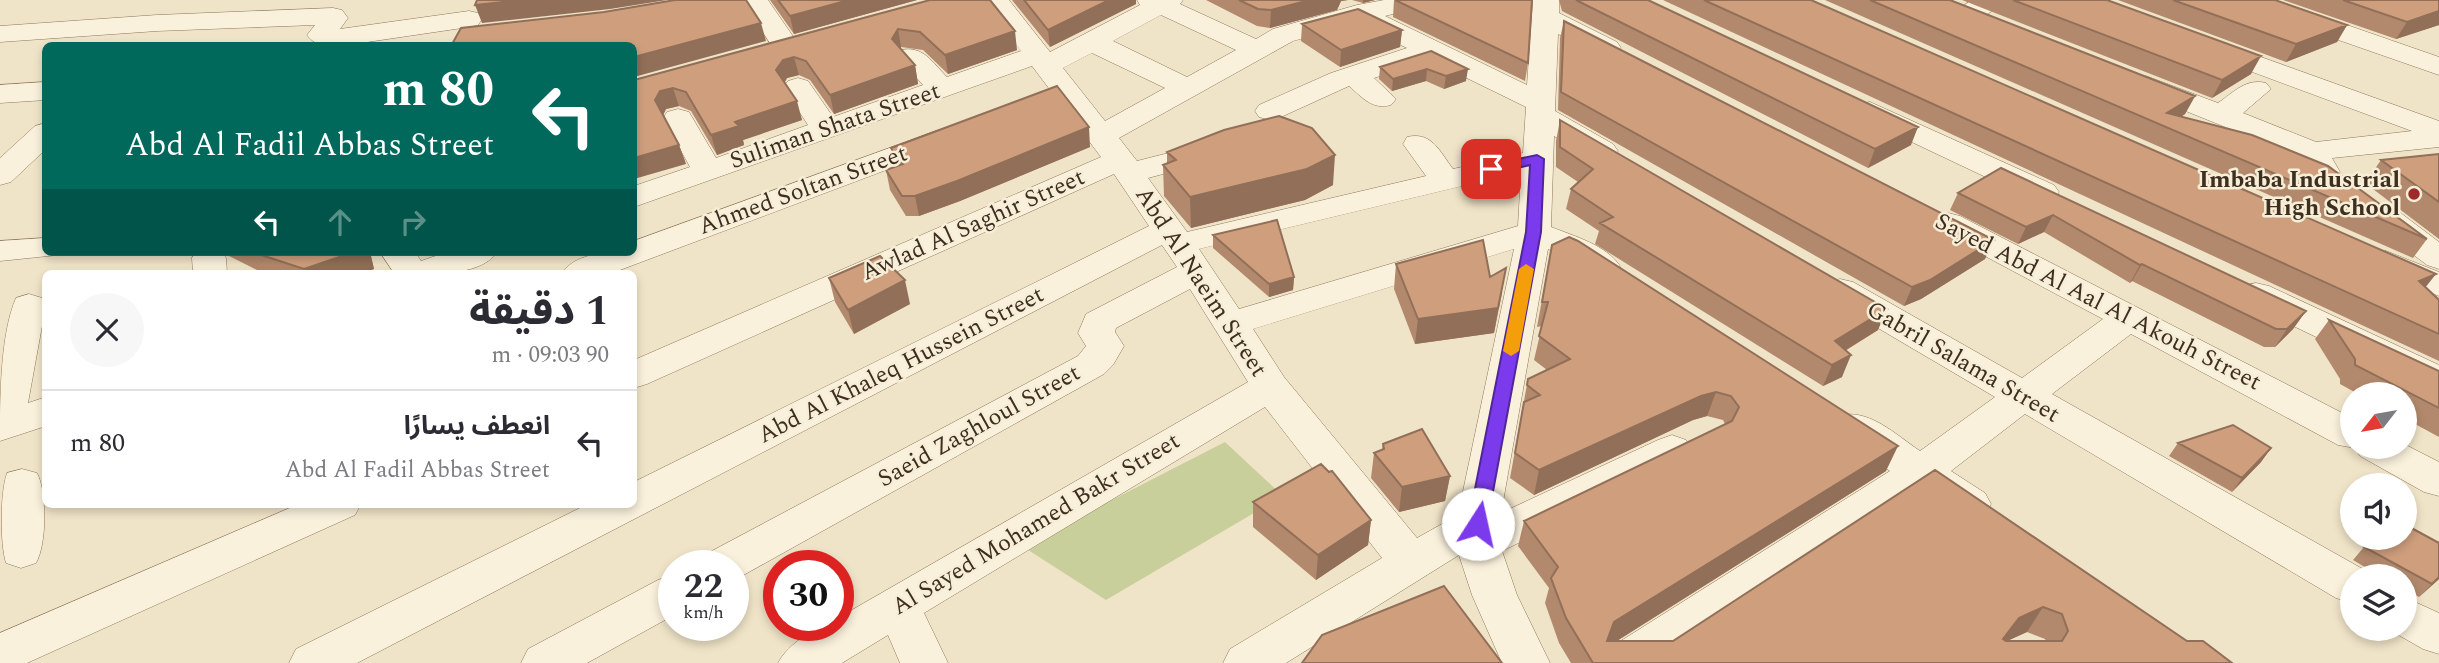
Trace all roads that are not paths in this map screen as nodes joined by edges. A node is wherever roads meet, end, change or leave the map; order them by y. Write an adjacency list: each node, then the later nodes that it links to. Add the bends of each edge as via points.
1 (180, 0): 11 (street)
2 (755, 0): 18 (street)
3 (995, 0): 26 (street, Abd Al Naeim Street)
4 (1331, 0): 10 (street)
5 (1415, 0): 10 (street)
6 (2250, 0): 23 (street)
7 (1160, 2): 16 (street, Suliman Shata Street); 19 (street)
8 (1966, 6): 13 (street)
9 (1546, 8): 22 (street); 35 (street)
10 (1360, 15): 19 (street, via 1283,35); 20 (street)
11 (157, 23): 12 (street, via 335,18 321,35 324,38); 14 (street); 17 (street)
12 (470, 27)
13 (2002, 28)
14 (0, 34)
15 (2180, 35): 40 (street)
16 (1090, 41): 26 (street, Suliman Shata Street); 28 (street)
17 (139, 42)
18 (787, 48)
19 (1256, 49): 28 (street)
20 (1431, 50): 24 (street); 35 (street)
21 (911, 56): 29 (street)
22 (1632, 61)
23 (2439, 66)
24 (1354, 75): 34 (street); 45 (street, via 1266,131)
25 (2121, 75): 36 (street)
26 (1047, 78): 29 (street, Suliman Shata Street); 45 (street, Abd Al Naeim Street)
27 (797, 87): 38 (street)
28 (1187, 88): 45 (street)
29 (943, 89): 38 (street, Suliman Shata Street)
30 (2256, 89): 36 (street)
31 (42, 91): 32 (street)
32 (0, 94)
33 (1838, 95): 53 (street)
34 (1381, 99)
35 (1540, 109): 46 (street); 50 (street)
36 (2221, 115): 44 (street)
37 (678, 118): 49 (street)
38 (826, 129): 49 (street, Suliman Shata Street)
39 (963, 130): 59 (street, Ahmed Soltan Street)
40 (2439, 131)
41 (42, 135): 48 (street)
42 (2439, 138): 44 (street)
43 (1418, 144): 51 (street)
44 (2317, 153): 63 (street, via 2319,168)
45 (1117, 156): 57 (street, Abd Al Naeim Street); 73 (street, Awlad Al Saghir Street)
46 (1537, 159): 51 (street); 55 (street)
47 (42, 162): 48 (street)
48 (5, 167)
49 (708, 171): 52 (street, Suliman Shata Street)
50 (1636, 171)
51 (1445, 180): 57 (street)
52 (637, 196)
53 (2064, 203)
54 (1919, 208): 71 (street, Sayed Abd Al Aal Al Akouh Street)
55 (1534, 232): 68 (street, via 1570,246); 72 (street); 90 (street)
56 (42, 248): 58 (street)
57 (1181, 248): 72 (street, Abd Al Naeim Street); 86 (street, Abd Al Khaleq Hussein Street); 92 (street, Saeid Zaghloul Street, via 1099,322 1096,333 1105,346 1091,365)
58 (0, 251)
59 (637, 251)
60 (2363, 252): 69 (street)
61 (469, 256): 64 (street)
62 (625, 256): 65 (street, Ahmed Soltan Street)
63 (2439, 258)
64 (430, 270)
65 (587, 270)
66 (1806, 270): 76 (street, Gabril Salama Street)
67 (2228, 280): 74 (street)
68 (1632, 285)
69 (2439, 285)
70 (29, 306): 79 (street)
71 (2130, 317): 76 (street); 80 (street, Sayed Abd Al Aal Al Akouh Street)
72 (1230, 324): 75 (street, Abd Al Naeim Street)
73 (637, 374)
74 (2439, 380)
75 (1270, 386): 93 (street, Abd Al Naeim Street); 96 (street, Al Sayed Mohamed Bakr Street)
76 (2023, 397): 83 (street); 94 (street, Gabril Salama Street)
77 (1818, 404): 83 (street)
78 (42, 412): 79 (street)
79 (1, 427)
80 (2340, 429)
81 (1708, 433): 90 (street)
82 (2398, 459): 84 (street)
83 (1922, 471): 89 (street); 107 (street)
84 (2439, 481)
85 (22, 484): 91 (street)
86 (637, 499)
87 (331, 508): 100 (street)
88 (618, 508): 101 (street)
89 (2001, 524)
90 (1478, 533): 93 (street); 106 (street, via 1482,563)
91 (21, 551)
92 (749, 551)
93 (1411, 562): 105 (street)
94 (2340, 579)
95 (658, 602): 102 (street)
96 (898, 606): 103 (street, Al Sayed Mohamed Bakr Street); 104 (street)
97 (2417, 622): 98 (street)
98 (2439, 635)
99 (2439, 653): 108 (street)
100 (0, 654)
101 (313, 663)
102 (545, 663)
103 (802, 663)
104 (924, 663)
105 (1247, 663)
106 (1526, 663)
107 (1625, 663)
108 (2432, 663)

